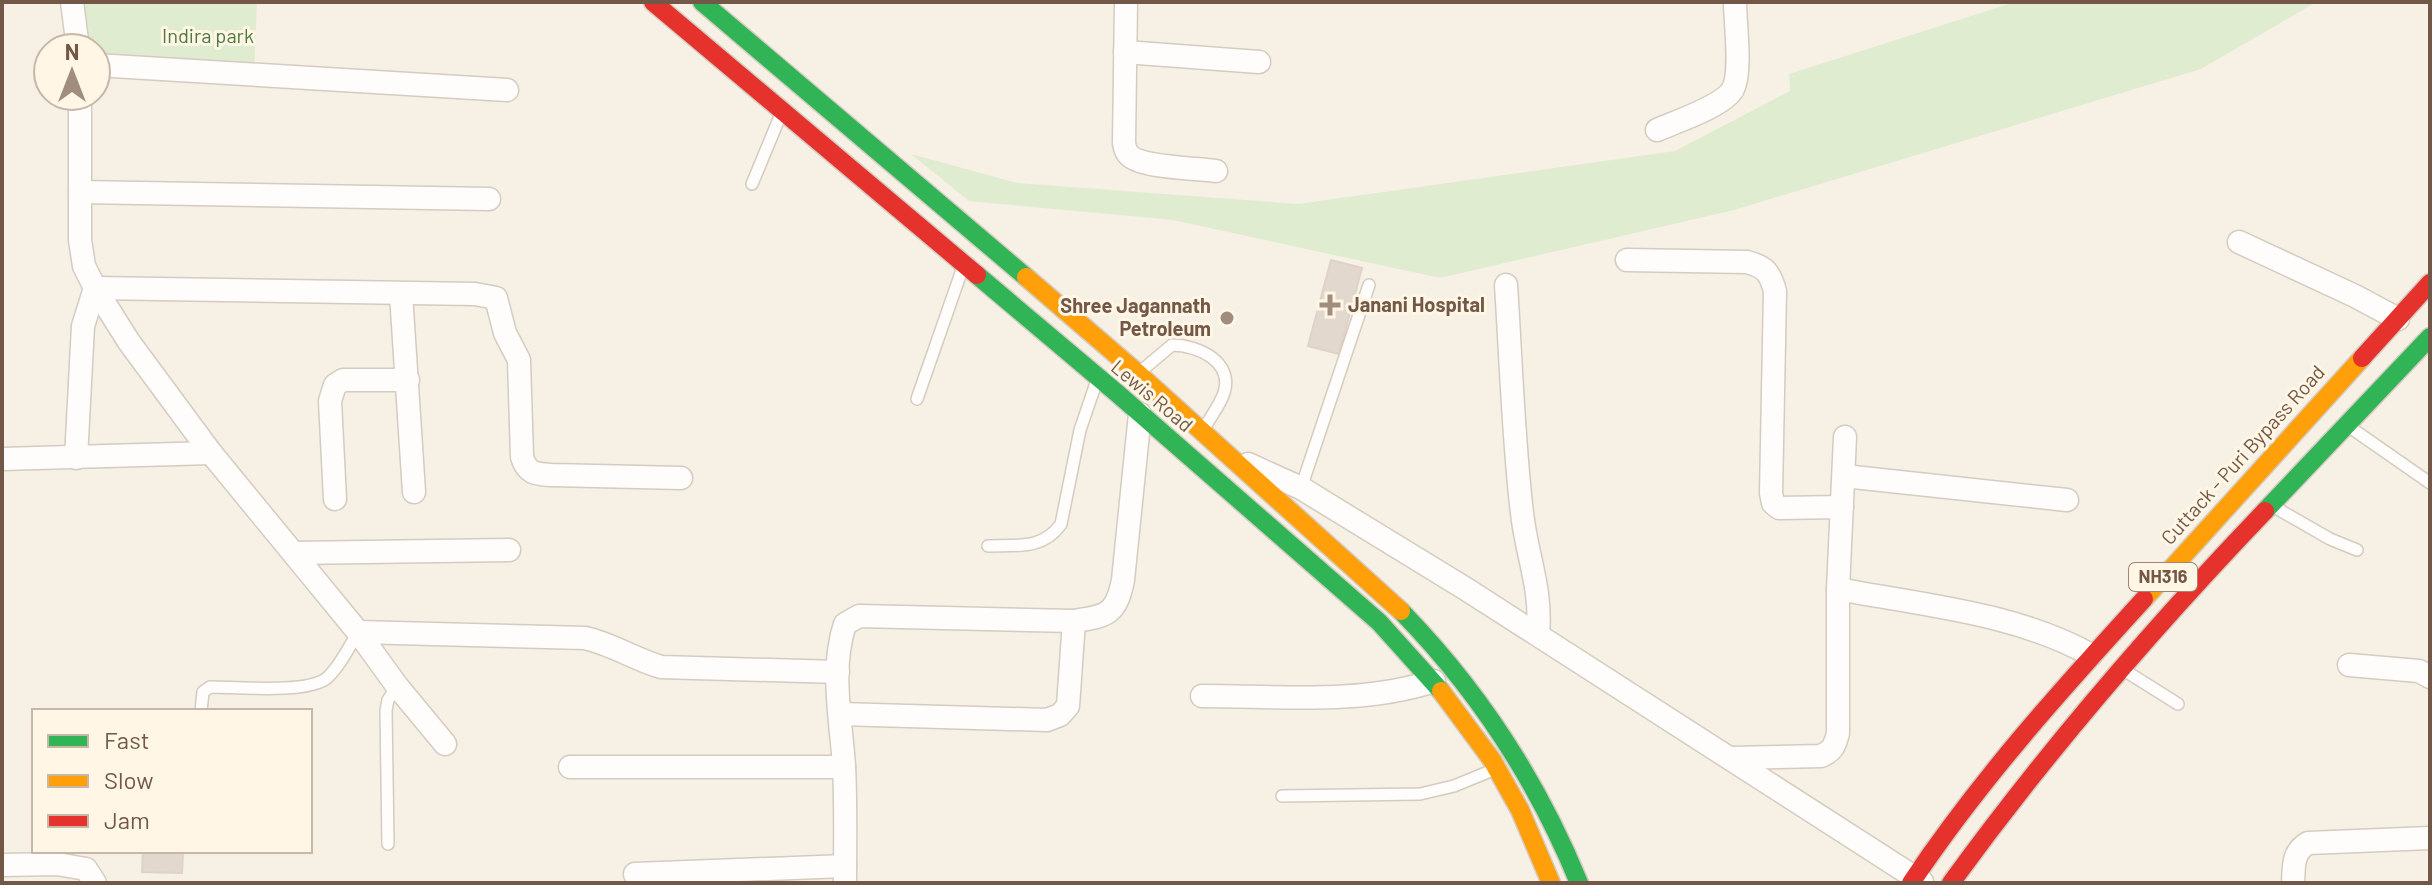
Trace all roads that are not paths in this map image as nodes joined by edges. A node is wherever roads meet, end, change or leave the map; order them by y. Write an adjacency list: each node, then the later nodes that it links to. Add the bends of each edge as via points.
1 (72, 2): 6 (street)
2 (653, 2): 11 (main road, Lewis Road)
3 (702, 2): 28 (main road, Lewis Road)
4 (1126, 2): 7 (street)
5 (1735, 2): 13 (street, via 1734,88 1722,101)
6 (76, 32)
7 (1125, 52): 8 (street); 14 (street, via 1126,153 1136,160)
8 (1259, 62)
9 (112, 66): 10 (street)
10 (507, 90)
11 (782, 110): 15 (lane); 20 (main road, Lewis Road)
12 (80, 112): 16 (street)
13 (1657, 130)
14 (1216, 171)
15 (752, 184)
16 (80, 192): 17 (street); 24 (street, via 84,266)
17 (489, 199)
18 (2239, 242): 26 (street)
19 (1627, 260): 50 (street, via 1747,262 1770,273 1775,291 1773,503 1779,508)
20 (963, 265): 29 (main road, Lewis Road); 32 (lane)
21 (2430, 283): 26 (main road, Cuttack - Puri Bypass Road / NH316)
22 (1369, 285): 45 (lane)
23 (1506, 285): 58 (street, via 1522,514 1538,587)
24 (95, 288): 25 (street); 38 (street); 39 (street, via 83,326)
25 (401, 294): 30 (street); 43 (street, via 496,298 519,360 522,457 533,473)
26 (2398, 319): 59 (main road, Cuttack - Puri Bypass Road / NH316)
27 (2430, 337): 34 (main road, NH316)
28 (1138, 374): 31 (lane); 35 (main road, Lewis Road); 35 (lane, via 1172,345 1201,350 1217,362 1225,373 1225,392)
29 (1098, 378): 31 (main road, Lewis Road); 51 (lane, via 1080,430 1061,524 1036,544)
30 (408, 380): 46 (street); 47 (street, via 343,380 335,385 330,401)
31 (1118, 394): 33 (main road, Lewis Road)
32 (917, 399)
33 (1140, 414): 37 (main road, Lewis Road); 56 (street, via 1120,597 1102,617)
34 (2348, 425): 44 (lane); 49 (main road, NH316)
35 (1203, 431): 37 (lane); 40 (main road, Lewis Road)
36 (1845, 437): 42 (street)
37 (1182, 450): 64 (main road, Lewis Road, via 1379,622)
38 (211, 453): 39 (street); 54 (street)
39 (76, 458): 41 (street)
40 (1234, 458): 45 (street); 84 (main road, Lewis Road, via 1446,658 1508,741 1540,796)
41 (2, 459)
42 (1844, 476): 48 (street); 50 (street)
43 (681, 478)
44 (2430, 483)
45 (1301, 488): 58 (street)
46 (414, 492)
47 (335, 499)
48 (2067, 500)
49 (2272, 506): 53 (lane); 61 (main road, NH316)
50 (1842, 507): 55 (street)
51 (988, 546)
52 (509, 550): 54 (street)
53 (2357, 550)
54 (294, 553): 57 (street)
55 (1838, 589): 59 (street, via 2025,627); 71 (street, via 1834,746 1821,756)
56 (1074, 621): 62 (street, via 859,616 845,624); 69 (street, via 1068,706 1060,715 1047,720)
57 (358, 632): 62 (street, via 585,638 661,667); 65 (street); 68 (lane, via 324,680 299,686 210,687 203,692)
58 (1538, 634): 71 (street)
59 (2091, 655): 81 (main road, Cuttack - Puri Bypass Road / NH316, via 1950,826)
60 (2349, 665): 63 (street, via 2419,671)
61 (2119, 667): 67 (lane); 85 (main road, NH316)
62 (838, 672): 69 (street)
63 (2430, 677)
64 (1434, 681): 66 (street, via 1350,696); 74 (main road, Lewis Road)
65 (397, 686): 70 (street); 77 (lane, via 386,710)
66 (1202, 696)
67 (2178, 704)
68 (201, 709)
69 (840, 714): 73 (street)
70 (445, 744)
71 (1730, 758): 81 (street)
72 (570, 767): 73 (street)
73 (844, 767): 80 (street)
74 (1498, 768): 75 (lane, via 1420,794); 83 (main road, Lewis Road)
75 (1282, 796)
76 (2430, 836): 86 (street, via 2308,843 2295,857)
77 (388, 844)
78 (2, 865): 82 (street, via 74,866 86,869)
79 (635, 874): 80 (street)
80 (845, 874)
81 (1916, 881)
82 (95, 883)
83 (1551, 883)
84 (1579, 883)
85 (1951, 883)
86 (2293, 883)

